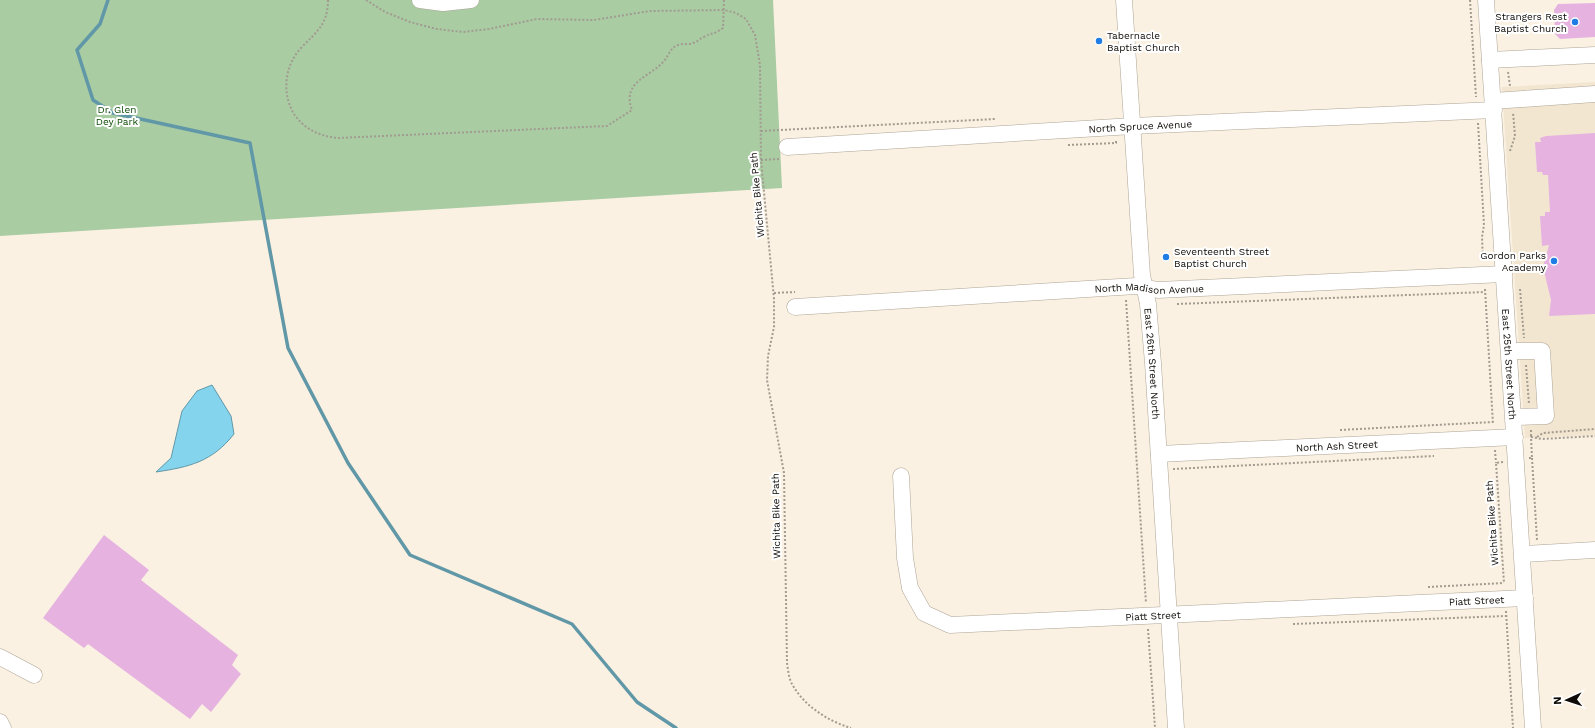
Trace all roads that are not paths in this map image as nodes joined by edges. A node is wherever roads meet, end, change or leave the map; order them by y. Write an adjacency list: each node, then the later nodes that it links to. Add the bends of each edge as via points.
1 (420, 0): 2 (street, via 443,3)
2 (471, 0)
3 (1124, 0): 9 (street, East 26th Street North)
4 (1486, 0): 6 (street, East 25th Street North)
5 (1595, 55): 6 (street)
6 (1498, 60): 8 (street, East 25th Street North)
7 (1595, 94): 8 (street, North Spruce Avenue, via 1511,100)
8 (1493, 106): 9 (street, North Spruce Avenue, via 1477,111); 11 (street, East 25th Street North)
9 (1133, 126): 10 (street, North Spruce Avenue); 12 (street, East 26th Street North, via 1142,275)
10 (787, 147)
11 (1504, 274): 12 (street, North Madison Avenue, via 1158,290); 14 (street, East 25th Street North)
12 (1145, 288): 13 (street, North Madison Avenue); 17 (street, East 26th Street North)
13 (796, 300)
14 (1522, 350): 15 (street, East 25th Street North); 15 (street, via 1542,351 1546,416)
15 (1514, 417): 16 (street, East 25th Street North)
16 (1515, 437): 17 (street, North Ash Street); 20 (street, East 25th Street North)
17 (1159, 454): 22 (street, East 26th Street North)
18 (901, 476): 22 (street, Piatt Street, via 905,558 910,588 924,613 950,625)
19 (1595, 550): 20 (street)
20 (1523, 554): 21 (street, East 25th Street North)
21 (1525, 598): 22 (street, Piatt Street); 28 (street, East 25th Street North)
22 (1170, 615): 27 (street, East 26th Street North)
23 (0, 657): 24 (street)
24 (34, 675)
25 (0, 722): 26 (street)
26 (3, 728)
27 (1176, 728)
28 (1533, 728)

